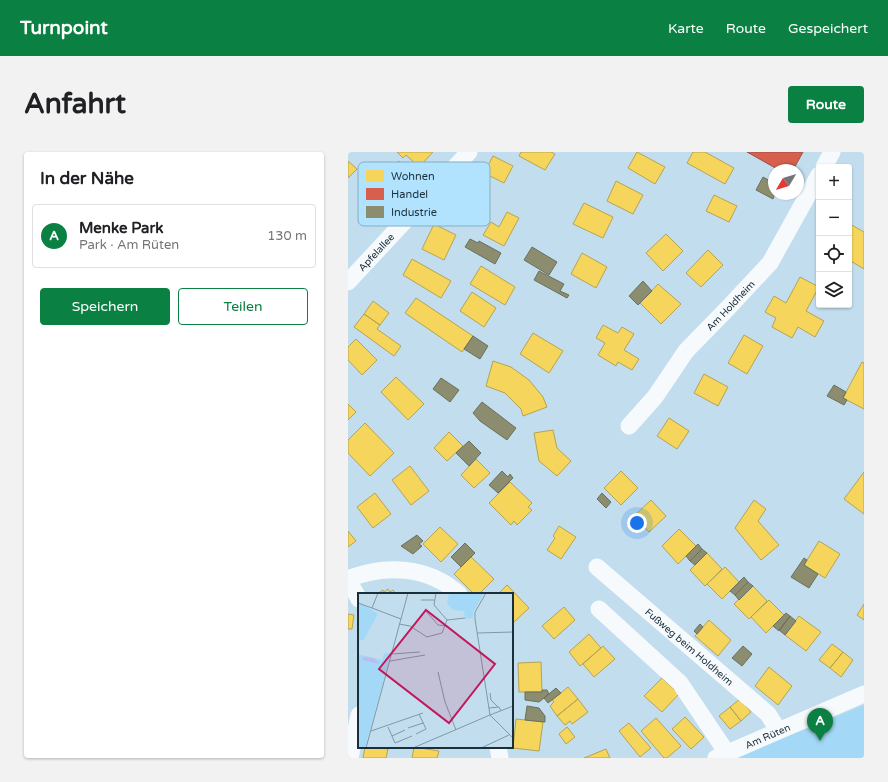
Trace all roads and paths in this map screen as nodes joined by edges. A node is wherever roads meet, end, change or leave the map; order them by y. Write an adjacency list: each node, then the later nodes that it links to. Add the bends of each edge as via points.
1 (469, 152): 3 (street, Apfelallee)
2 (832, 152): 4 (street)
3 (460, 162)
4 (826, 164)
5 (816, 180): 8 (street, Am Holdheim, via 770,263 686,351 655,397)
6 (400, 226): 7 (street, Apfelallee)
7 (348, 282)
8 (629, 426)
9 (597, 567): 16 (street, Fußweg beim Holdheim, via 768,714)
10 (348, 580): 11 (street, via 366,571 409,570 435,578); 12 (street)
11 (458, 593)
12 (358, 597)
13 (599, 609): 18 (street, via 680,683)
14 (864, 694): 16 (street, Am Rüten)
15 (358, 720): 19 (street)
16 (778, 730): 18 (street, Am Rüten)
17 (498, 748): 20 (street)
18 (721, 755)
19 (350, 758)
20 (500, 758)

